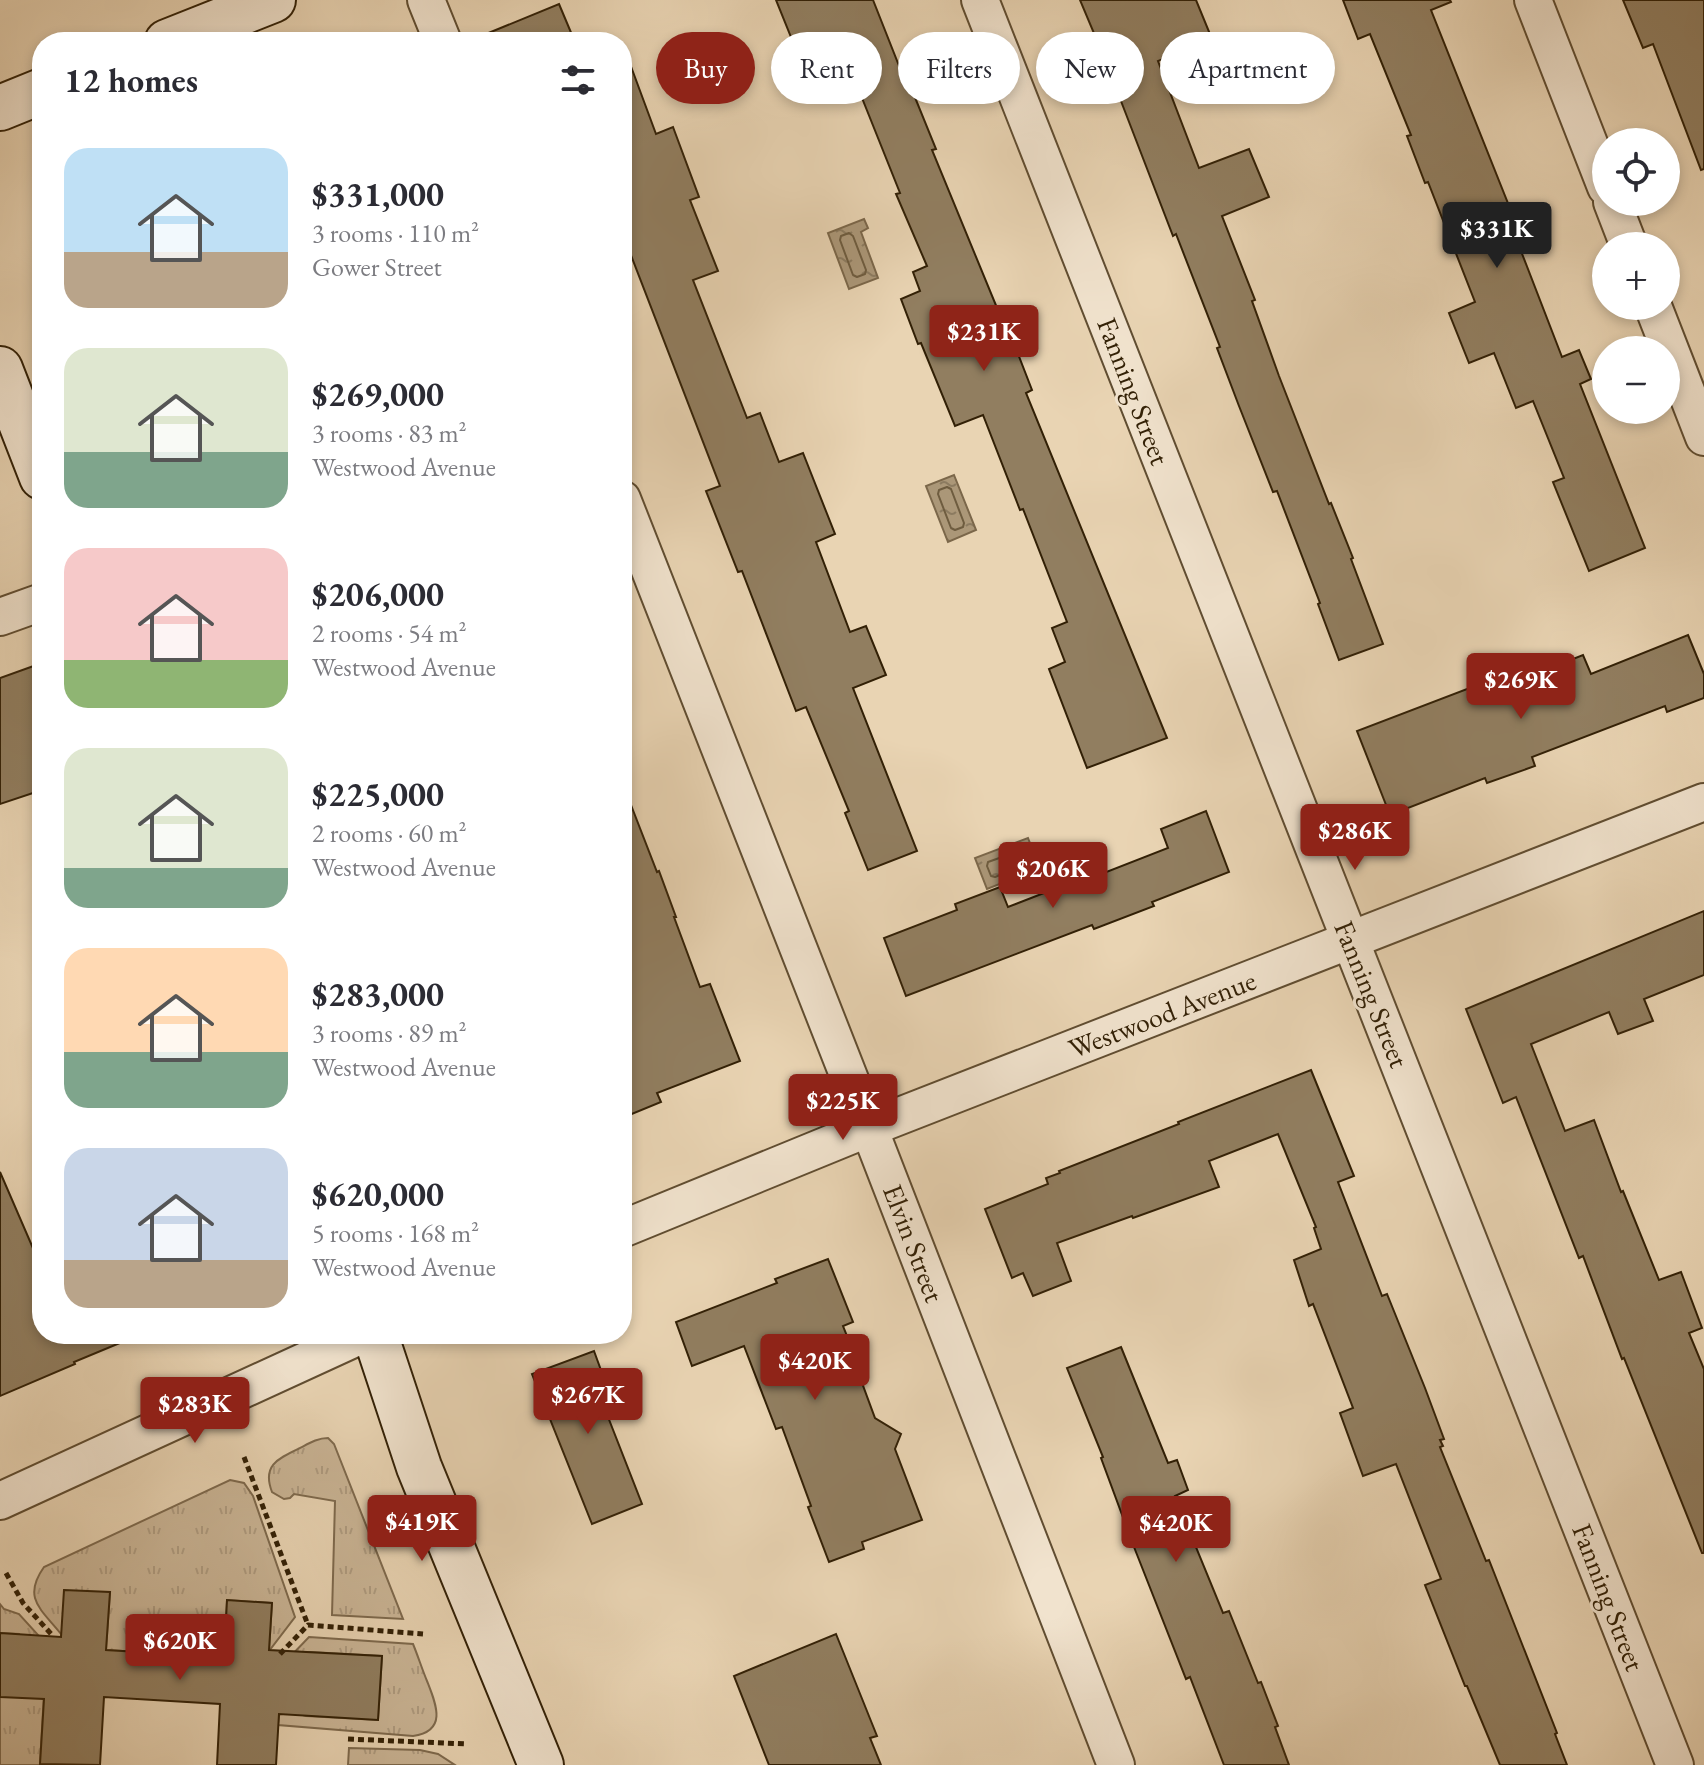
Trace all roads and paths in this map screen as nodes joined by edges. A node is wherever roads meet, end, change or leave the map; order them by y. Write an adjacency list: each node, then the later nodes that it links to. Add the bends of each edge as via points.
1 (273, 0): 5 (street)
2 (426, 0): 6 (street)
3 (980, 0): 18 (street, Fanning Street)
4 (1533, 0): 9 (street)
5 (192, 32)
6 (439, 32)
7 (32, 95): 8 (street)
8 (0, 108)
9 (1592, 151)
10 (1658, 320): 12 (street)
11 (0, 369): 13 (street)
12 (1704, 437)
13 (32, 451)
14 (632, 524): 19 (street, Elvin Street)
15 (32, 606): 16 (street)
16 (0, 617)
17 (1704, 802): 18 (street, Westwood Avenue)
18 (1350, 941): 19 (street, Westwood Avenue); 34 (street, Fanning Street)
19 (869, 1128): 20 (street, Westwood Avenue); 33 (street, Elvin Street)
20 (632, 1225)
21 (342, 1344): 24 (street)
22 (378, 1344): 32 (street, via 419,1467)
23 (244, 1457): 26 (path)
24 (0, 1501)
25 (6, 1573): 28 (path, via 23,1603)
26 (308, 1625): 27 (path); 29 (path)
27 (423, 1634)
28 (53, 1636)
29 (280, 1654)
30 (348, 1739): 31 (path)
31 (467, 1744)
32 (541, 1765)
33 (1116, 1765)
34 (1675, 1765)

